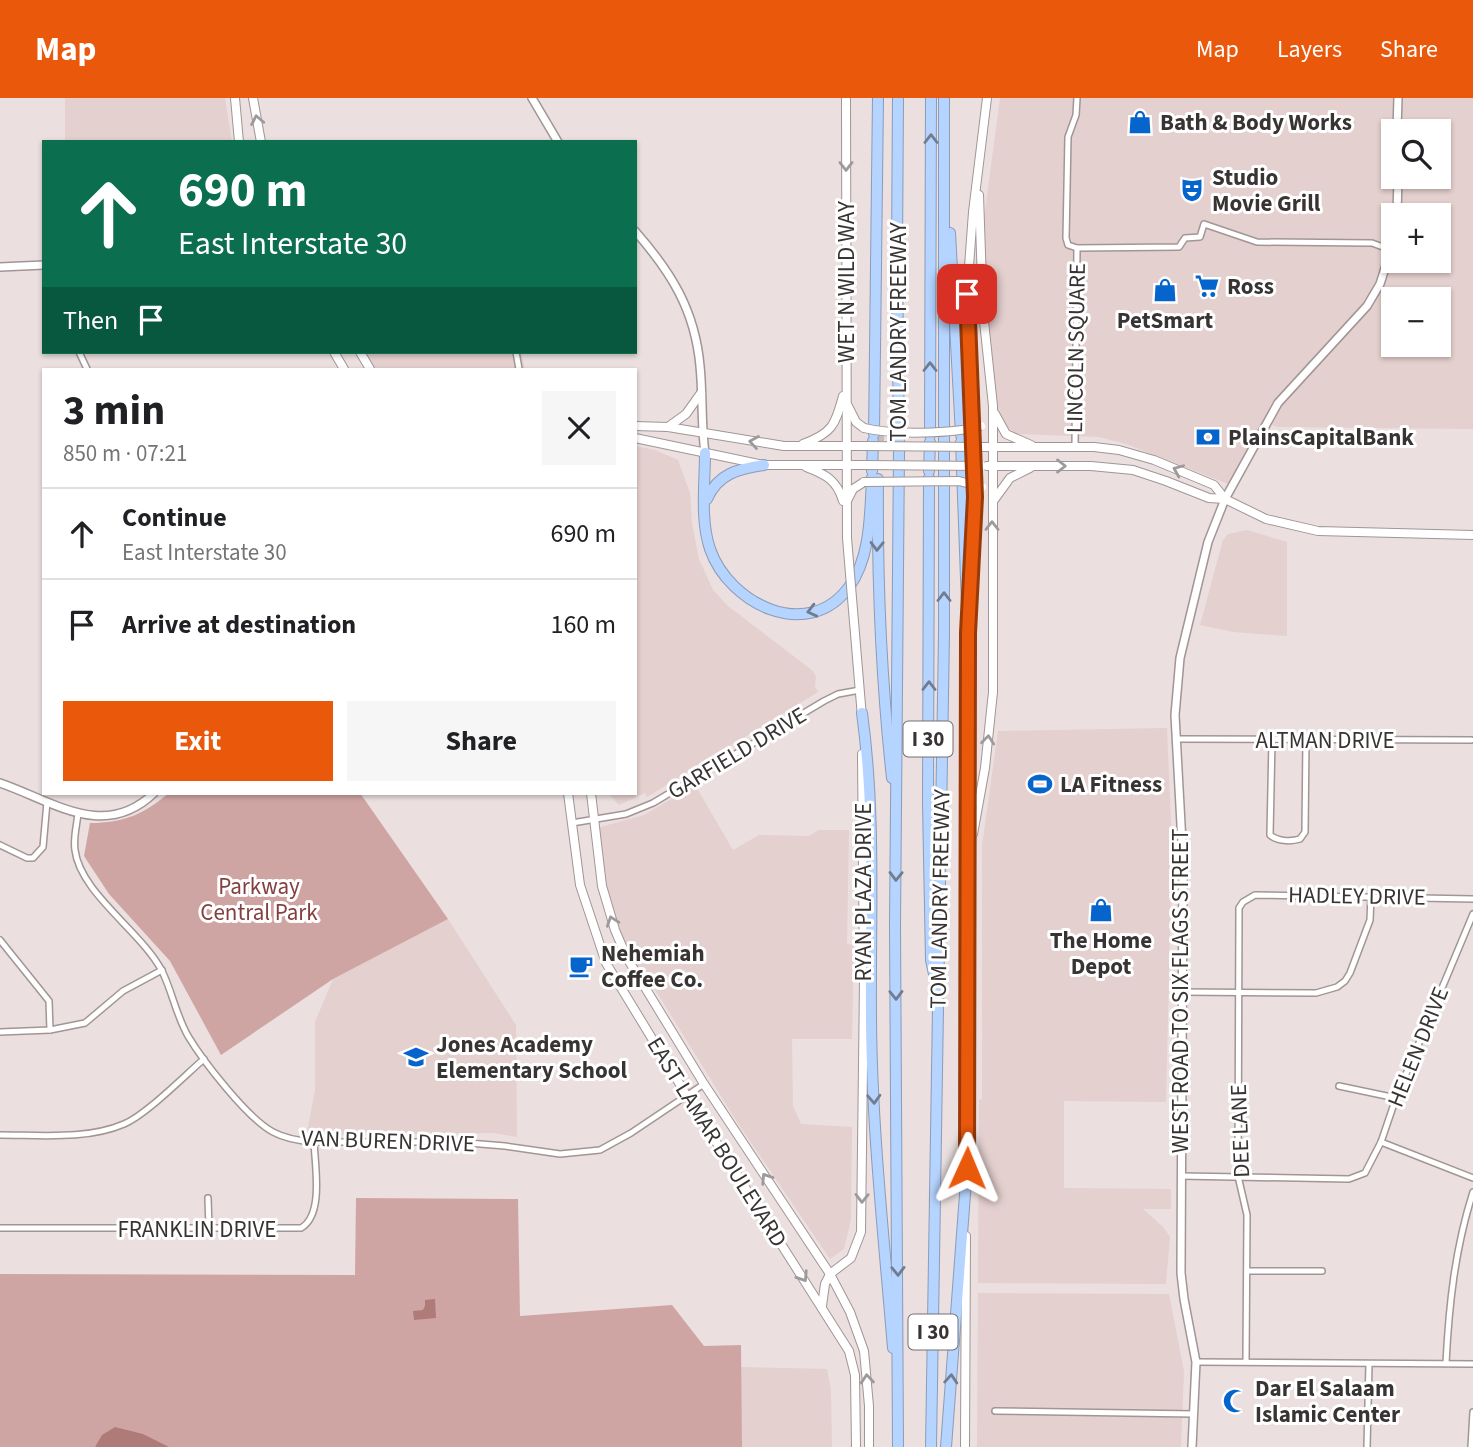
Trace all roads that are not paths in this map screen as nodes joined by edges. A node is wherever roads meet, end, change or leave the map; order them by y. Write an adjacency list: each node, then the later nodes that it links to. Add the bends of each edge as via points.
1 (235, 98): 15 (main road)
2 (253, 98): 16 (main road, one-way to 2)
3 (532, 98): 17 (street)
4 (846, 98): 25 (main road, WET N WILD WAY, one-way to 25)
5 (878, 98): 33 (highway)
6 (898, 98): 13 (highway, TOM LANDRY FREEWAY / I 30)
7 (904, 98): 13 (highway)
8 (931, 98): 78 (highway, I 30, one-way to 8, via 931,960 928,804)
9 (987, 98): 18 (main road)
10 (1077, 98): 21 (street, LINCOLN SQUARE, via 1068,136 1066,238 1068,245)
11 (1398, 98): 14 (street)
12 (944, 101): 51 (highway); 78 (highway, TOM LANDRY FREEWAY / I 30, one-way to 12, via 945,492)
13 (898, 119): 67 (highway, TOM LANDRY FREEWAY / I 30)
14 (1397, 119)
15 (239, 140)
16 (261, 140)
17 (557, 140)
18 (979, 164): 28 (main road, via 982,305); 51 (main road, via 967,294 975,497)
19 (637, 233): 26 (street, via 668,271 688,309)
20 (1381, 244): 21 (street, LINCOLN SQUARE, via 1257,242 1204,224 1200,237 1185,239 1179,247)
21 (1077, 248): 37 (street, LINCOLN SQUARE)
22 (42, 265): 23 (street)
23 (0, 267)
24 (1383, 273): 46 (street, WEST ROAD TO SIX FLAGS STREET, via 1367,306 1278,403)
25 (846, 383): 27 (main road, WET N WILD WAY); 34 (main road, via 832,428)
26 (701, 393): 30 (main road, via 689,410); 31 (street)
27 (846, 403): 33 (main road); 35 (main road, WET N WILD WAY)
28 (993, 410): 33 (main road, bridge, via 981,426 957,431 882,431); 36 (main road); 38 (main road, via 1006,433)
29 (637, 426): 30 (main road)
30 (668, 426): 31 (main road)
31 (702, 433): 34 (main road, one-way to 31); 39 (street)
32 (637, 438): 39 (main road)
33 (872, 438): 35 (main road); 36 (main road, bridge); 45 (highway)
34 (798, 446): 35 (main road)
35 (847, 446): 42 (main road, WET N WILD WAY)
36 (993, 447): 38 (main road); 43 (main road)
37 (1074, 447): 38 (main road); 46 (main road, one-way to 37, via 1214,485 1154,460 1119,450)
38 (1041, 448)
39 (705, 453): 40 (main road); 47 (highway)
40 (764, 465): 41 (main road); 47 (highway, via 730,472 717,481)
41 (799, 465): 42 (main road); 49 (main road, via 831,478)
42 (846, 465): 45 (main road); 49 (main road, RYAN PLAZA DRIVE)
43 (993, 466): 44 (main road); 45 (main road, bridge); 48 (main road)
44 (1033, 466): 46 (main road, one-way to 46, via 1124,469 1209,498); 48 (main road, via 1010,478)
45 (872, 474): 47 (highway, one-way to 47, via 860,567 837,600 805,613 761,606 729,581 706,534); 48 (main road, bridge, via 960,481 982,487); 49 (main road, via 853,489); 67 (highway, one-way to 67, via 880,647)
46 (1225, 499): 50 (main road, via 1266,519 1318,531); 55 (street, WEST ROAD TO SIX FLAGS STREET, via 1208,542 1180,657)
47 (705, 503)
48 (992, 503): 69 (main road, one-way to 48, via 993,692)
49 (846, 508): 52 (main road, RYAN PLAZA DRIVE, bridge)
50 (1473, 535)
51 (968, 633): 69 (main road)
52 (860, 690): 53 (main road, RYAN PLAZA DRIVE); 65 (street, GARFIELD DRIVE, via 824,701 653,803 634,812)
53 (862, 713): 99 (main road, RYAN PLAZA DRIVE, one-way to 99, via 861,1232 850,1258); 106 (highway, one-way to 106, via 869,763 874,1102)
54 (1472, 738): 57 (street, ALTMAN DRIVE); 58 (street)
55 (1175, 739): 56 (street, ALTMAN DRIVE); 77 (street, WEST ROAD TO SIX FLAGS STREET, via 1183,861)
56 (1272, 740): 57 (street, ALTMAN DRIVE); 57 (street, via 1270,835 1289,840 1300,839 1305,832)
57 (1306, 740)
58 (1473, 748)
59 (0, 783): 63 (street)
60 (151, 795): 64 (street, via 113,816)
61 (568, 795): 66 (main road, EAST LAMAR BOULEVARD)
62 (591, 795): 65 (main road, EAST LAMAR BOULEVARD)
63 (47, 802): 64 (street); 68 (street, via 39,853 27,858)
64 (78, 813): 75 (street, VAN BUREN DRIVE, via 74,841 80,871)
65 (594, 819): 66 (street, GARFIELD DRIVE); 82 (main road, EAST LAMAR BOULEVARD, one-way to 65, via 643,987 615,930 599,872)
66 (572, 822): 84 (main road, EAST LAMAR BOULEVARD, via 580,885 606,963)
67 (896, 827): 106 (highway, TOM LANDRY FREEWAY / I 30, one-way to 106)
68 (0, 845)
69 (969, 856): 89 (main road)
70 (1371, 896): 71 (street, HADLEY DRIVE); 72 (street, HADLEY DRIVE, via 1255,895); 76 (street, via 1370,920 1350,973 1337,987 1316,993)
71 (1473, 899)
72 (1243, 902): 76 (street, DEE LANE, via 1237,915)
73 (1473, 914): 85 (street, HELEN DRIVE)
74 (0, 940): 79 (street, via 49,1001)
75 (162, 970): 79 (street, via 123,991 85,1023); 81 (street, VAN BUREN DRIVE, via 188,1035)
76 (1238, 991): 77 (street); 91 (street, DEE LANE)
77 (1182, 992): 90 (street, WEST ROAD TO SIX FLAGS STREET)
78 (938, 999): 113 (highway, TOM LANDRY FREEWAY / I 30)
79 (50, 1030): 80 (street)
80 (0, 1032)
81 (204, 1059): 86 (street, via 126,1124 103,1131); 87 (street, VAN BUREN DRIVE, via 271,1131)
82 (704, 1084): 84 (street, VAN BUREN DRIVE); 99 (main road, EAST LAMAR BOULEVARD, one-way to 82)
83 (1339, 1086): 85 (street)
84 (687, 1096): 87 (street, VAN BUREN DRIVE, via 600,1150 560,1154 456,1142); 100 (main road, EAST LAMAR BOULEVARD, one-way to 100)
85 (1396, 1098): 88 (street, HELEN DRIVE)
86 (0, 1135)
87 (314, 1142): 96 (street, FRANKLIN DRIVE, via 316,1207 306,1225 291,1230)
88 (1381, 1142): 91 (street, HELEN DRIVE, via 1370,1167 1358,1177); 92 (street)
89 (967, 1168): 114 (highway, one-way to 89); 115 (main road)
90 (1181, 1175): 91 (street); 102 (street, WEST ROAD TO SIX FLAGS STREET, via 1181,1273)
91 (1238, 1176): 97 (street, DEE LANE, via 1247,1215)
92 (1473, 1178)
93 (1473, 1192): 103 (street, via 1454,1266)
94 (208, 1198): 96 (street)
95 (0, 1228): 96 (street, FRANKLIN DRIVE)
96 (209, 1229)
97 (1247, 1271): 98 (street); 101 (street, DEE LANE)
98 (1322, 1271)
99 (830, 1274): 100 (main road, RYAN PLAZA DRIVE); 111 (main road, EAST LAMAR BOULEVARD, one-way to 99, via 864,1352)
100 (822, 1306): 110 (main road, EAST LAMAR BOULEVARD, via 849,1351 855,1375)
101 (1246, 1361): 102 (street); 104 (street)
102 (1196, 1362): 109 (street, WEST ROAD TO SIX FLAGS STREET)
103 (1446, 1363): 104 (street); 105 (street)
104 (1369, 1364): 117 (street)
105 (1473, 1364)
106 (899, 1410): 112 (highway, TOM LANDRY FREEWAY / I 30)
107 (995, 1411): 109 (street)
108 (1473, 1412): 118 (street)
109 (1194, 1414): 116 (street, WEST ROAD TO SIX FLAGS STREET)
110 (856, 1447)
111 (869, 1447)
112 (898, 1447)
113 (931, 1447)
114 (946, 1447)
115 (965, 1447)
116 (1192, 1447)
117 (1367, 1447)
118 (1471, 1447)

